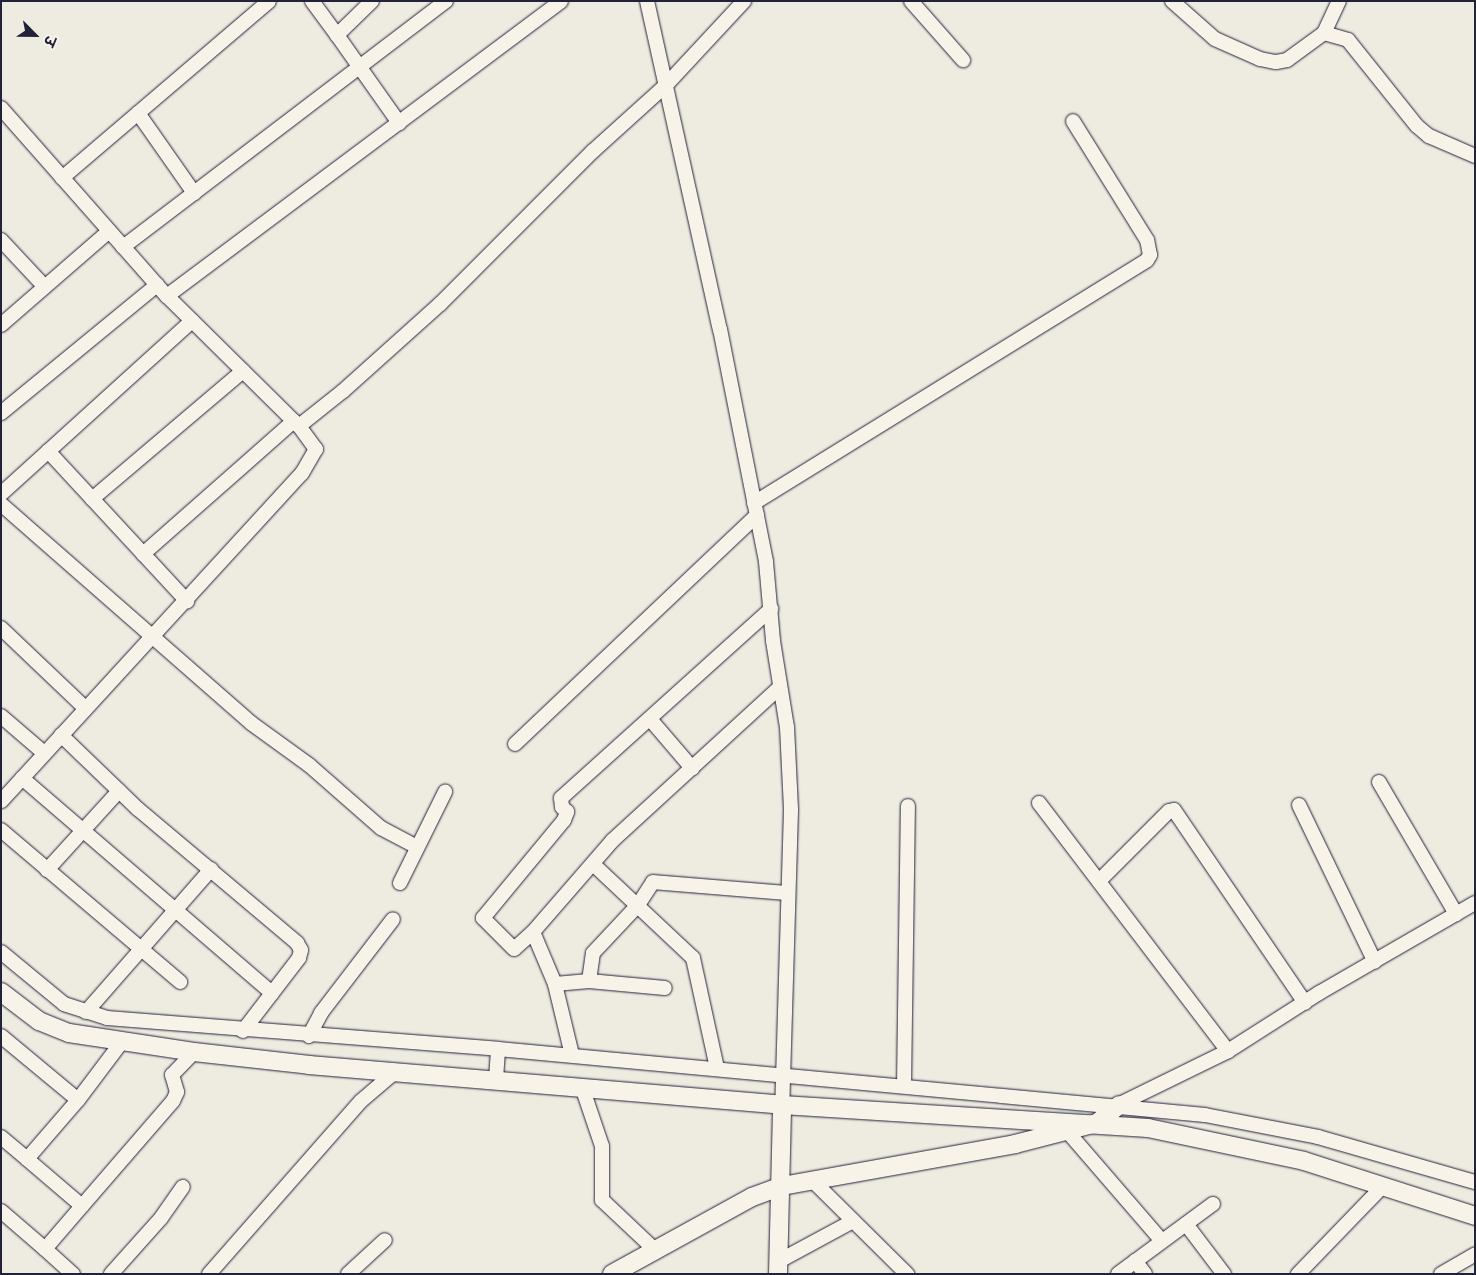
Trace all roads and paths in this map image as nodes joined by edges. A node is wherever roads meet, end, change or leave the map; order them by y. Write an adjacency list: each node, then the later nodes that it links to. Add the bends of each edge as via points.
1 (269, 1): 17 (street)
2 (312, 1): 12 (street)
3 (372, 1): 12 (street)
4 (446, 1): 14 (street)
5 (561, 1): 19 (street)
6 (647, 1): 15 (street)
7 (744, 1): 15 (street)
8 (911, 1): 13 (street)
9 (1172, 1): 11 (street, via 1216,38 1260,59 1286,60)
10 (1340, 1): 11 (street)
11 (1324, 33): 20 (street, via 1348,40 1417,126 1429,136)
12 (337, 35): 14 (street)
13 (963, 60)
14 (358, 68): 19 (street); 22 (street)
15 (666, 85): 33 (street, via 593,151 440,304 343,391); 38 (street)
16 (1, 108): 21 (street)
17 (138, 113): 21 (street); 22 (street)
18 (1073, 122): 38 (street, via 1147,240 1150,255 1147,260)
19 (399, 123): 28 (street)
20 (1475, 156)
21 (62, 178): 23 (street)
22 (194, 193): 25 (street)
23 (110, 231): 25 (street); 27 (street)
24 (1, 240): 27 (street)
25 (123, 247): 26 (street)
26 (157, 285): 28 (street); 32 (street)
27 (45, 287): 30 (street)
28 (167, 296): 29 (street)
29 (192, 321): 31 (street); 34 (street)
30 (1, 325)
31 (243, 371): 33 (street); 36 (street)
32 (1, 413)
33 (296, 423): 39 (street); 40 (street, via 316,449 311,462)
34 (48, 451): 35 (street); 36 (street)
35 (1, 494)
36 (92, 499): 39 (street)
37 (1, 504): 43 (street)
38 (755, 509): 41 (street); 49 (street)
39 (143, 554): 40 (street)
40 (187, 602): 43 (street)
41 (771, 608): 44 (street); 47 (street)
42 (1, 628): 45 (street)
43 (152, 638): 45 (street); 62 (street, via 381,828)
44 (780, 687): 51 (street); 68 (street, via 790,763)
45 (86, 709): 48 (street)
46 (1, 716): 50 (street)
47 (650, 719): 51 (street); 74 (street, via 561,798 562,807 567,812 564,820 484,914 485,922 510,948 514,949)
48 (61, 735): 50 (street); 54 (street)
49 (515, 744)
50 (44, 753): 52 (street)
51 (692, 768): 63 (street)
52 (22, 778): 56 (street); 60 (street)
53 (1379, 782): 72 (street)
54 (120, 791): 60 (street); 64 (street)
55 (445, 792): 62 (street)
56 (1, 801)
57 (1040, 803): 66 (street)
58 (1299, 805): 77 (street)
59 (908, 806): 96 (street)
60 (83, 829): 65 (street); 71 (street)
61 (1, 830): 65 (street)
62 (417, 847): 67 (street)
63 (593, 864): 70 (street); 74 (street)
64 (211, 869): 71 (street); 83 (street, via 297,942 301,950 299,958)
65 (48, 870): 75 (street)
66 (1099, 881): 84 (street, via 1169,811 1174,810); 90 (street)
67 (400, 883)
68 (786, 893): 70 (street, via 653,882); 98 (street)
69 (1475, 903): 72 (street)
70 (638, 905): 79 (street, via 593,953); 94 (street, via 693,958)
71 (177, 910): 75 (street); 83 (street)
72 (1456, 914): 77 (street)
73 (393, 920): 88 (street, via 321,1014)
74 (533, 932): 80 (street)
75 (142, 949): 78 (street); 85 (street)
76 (1, 952): 85 (street, via 64,1004)
77 (1375, 962): 84 (street)
78 (180, 982)
79 (589, 982): 80 (street); 81 (street)
80 (555, 984): 92 (street)
81 (665, 988)
82 (1, 992): 89 (street, via 38,1021 69,1033)
83 (272, 993): 86 (street)
84 (1304, 1003): 90 (street)
85 (86, 1012): 86 (street, via 107,1018)
86 (243, 1031): 88 (street)
87 (1, 1036): 99 (street)
88 (310, 1036): 93 (street)
89 (121, 1043): 91 (street); 99 (street)
90 (1228, 1051): 100 (street)
91 (194, 1052): 95 (street); 110 (street, via 172,1075 176,1092 173,1101)
92 (572, 1056): 93 (street); 94 (street)
93 (497, 1063): 95 (street); 97 (street)
94 (717, 1068): 98 (street)
95 (396, 1071): 124 (street, via 361,1101)
96 (904, 1086): 98 (street); 100 (street)
97 (582, 1087): 98 (street); 118 (street, via 602,1146 602,1200)
98 (783, 1090): 100 (street); 106 (street)
99 (78, 1100): 103 (street)
100 (1108, 1114): 101 (street); 105 (street, via 1205,1114 1318,1137); 107 (street, via 1148,1128 1244,1146)
101 (1067, 1131): 104 (street, via 1016,1144); 116 (street)
102 (1, 1138): 103 (street)
103 (27, 1159): 110 (street)
104 (812, 1180): 106 (street); 113 (street)
105 (1475, 1182)
106 (782, 1186): 118 (street, via 752,1197); 121 (street)
107 (1383, 1186): 112 (street); 131 (street)
108 (183, 1187): 123 (street, via 156,1224)
109 (1213, 1204): 114 (street)
110 (82, 1206): 117 (street)
111 (1, 1211): 117 (street)
112 (1474, 1216)
113 (853, 1221): 121 (street); 127 (street)
114 (1186, 1224): 116 (street); 130 (street)
115 (385, 1240): 125 (street)
116 (1162, 1241): 120 (street)
117 (44, 1249): 122 (street)
118 (654, 1249): 126 (street)
119 (1475, 1254): 132 (street)
120 (1135, 1261): 128 (street); 129 (street)
121 (778, 1270)
122 (73, 1274)
123 (111, 1274)
124 (209, 1274)
125 (348, 1274)
126 (612, 1274)
127 (907, 1274)
128 (1118, 1274)
129 (1145, 1274)
130 (1224, 1274)
131 (1298, 1274)
132 (1441, 1274)

